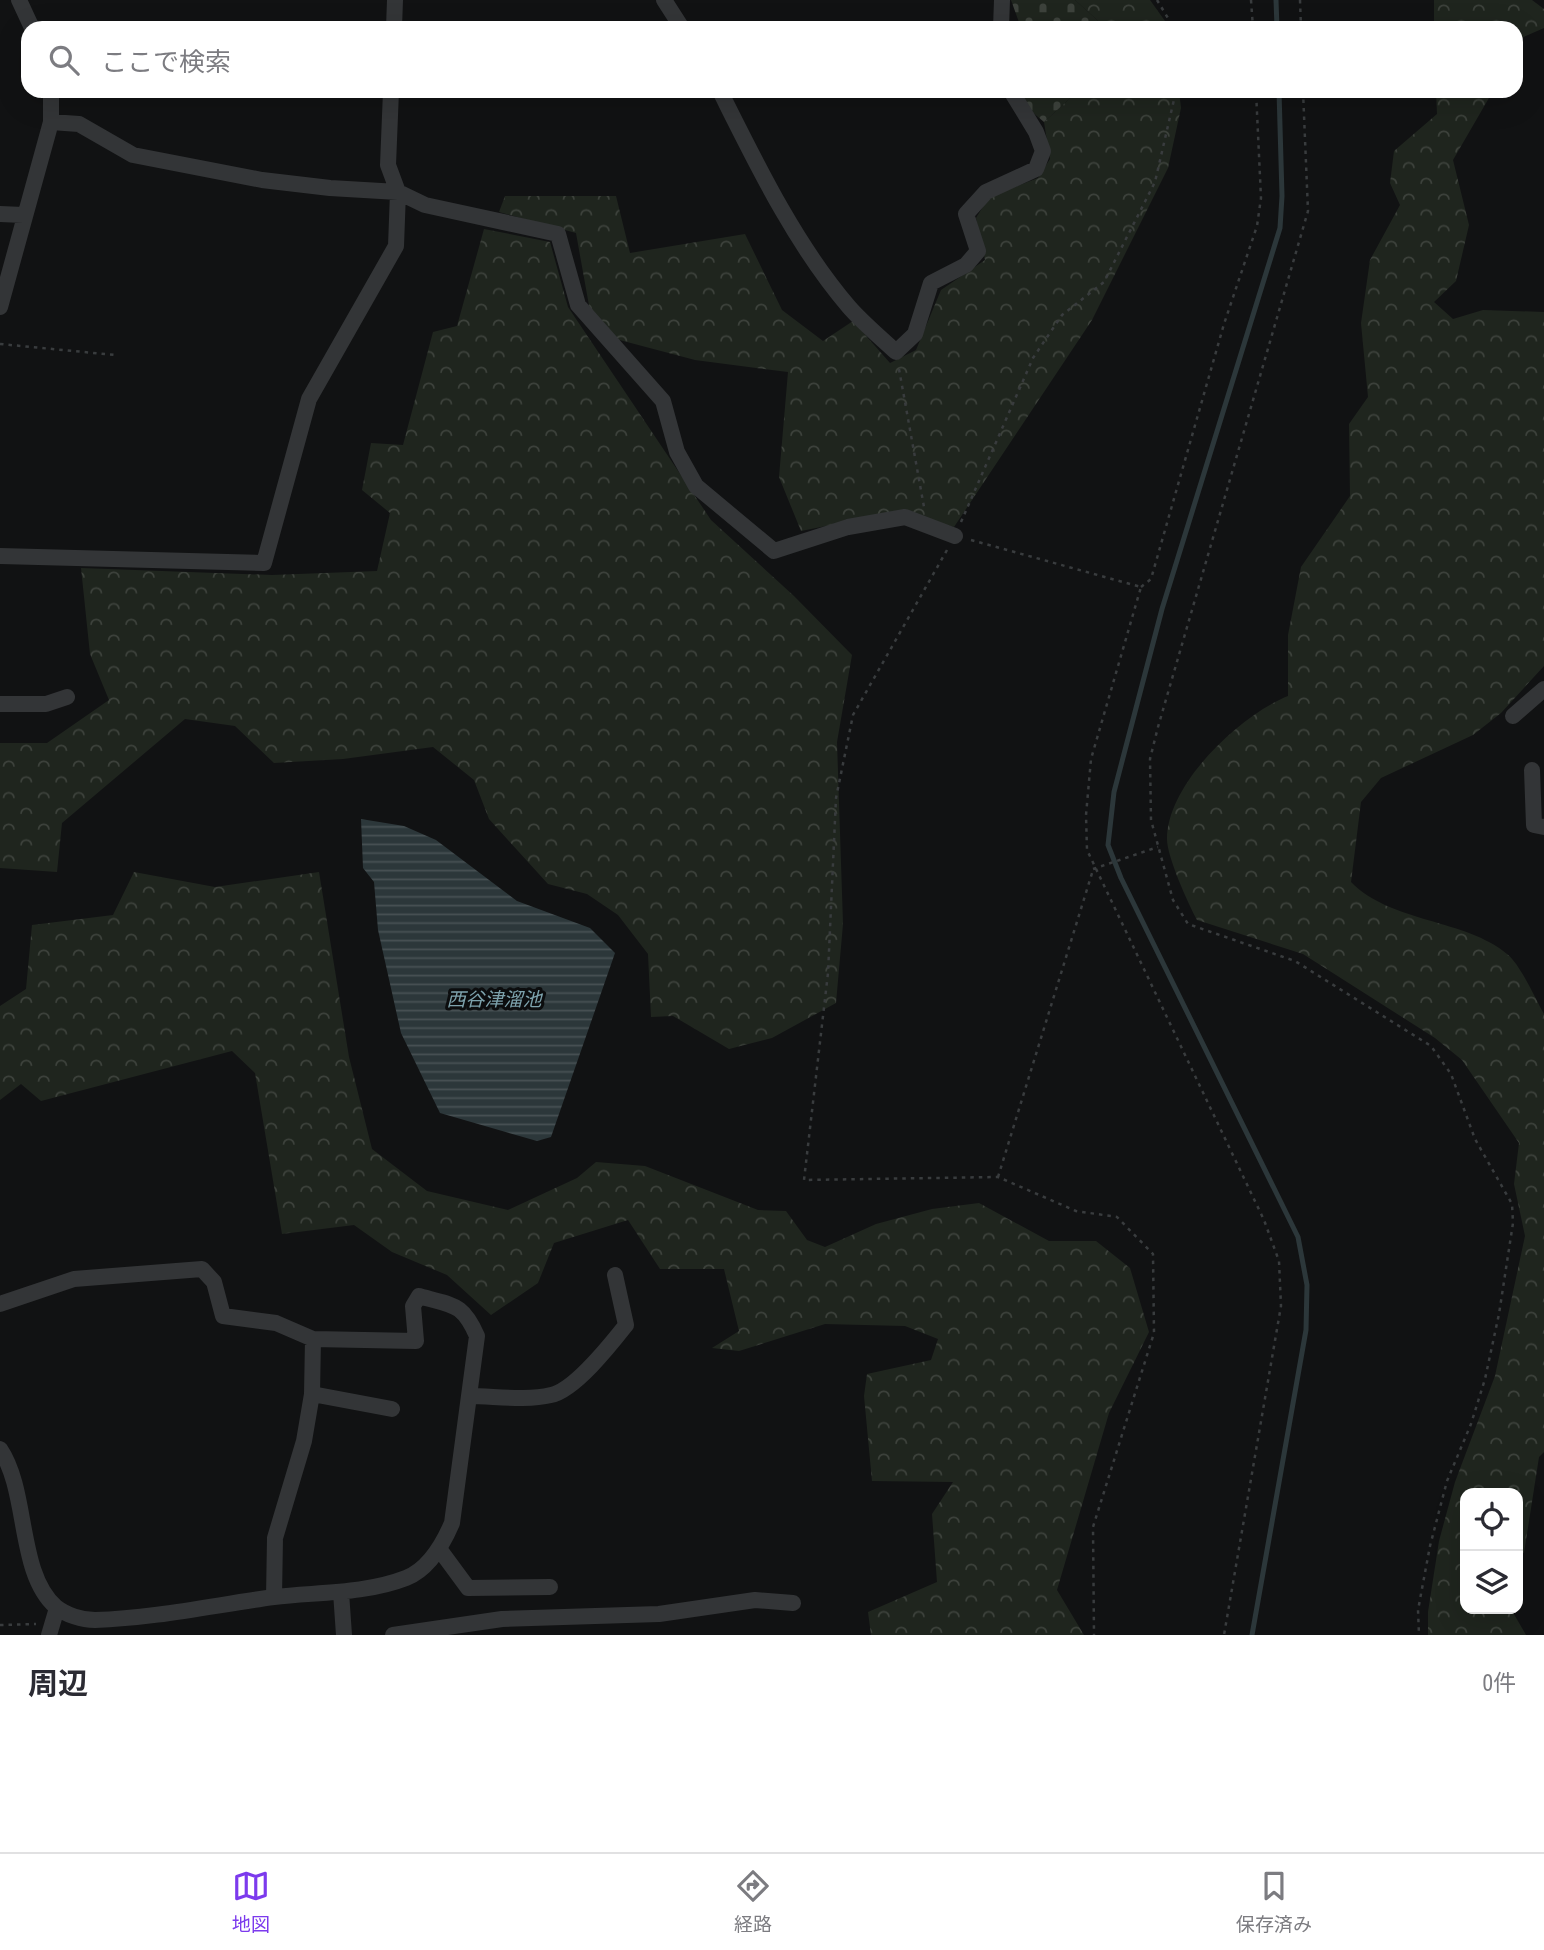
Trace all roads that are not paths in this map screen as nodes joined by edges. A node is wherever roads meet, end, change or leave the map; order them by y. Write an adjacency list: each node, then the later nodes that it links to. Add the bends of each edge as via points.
1 (19, 0): 5 (street)
2 (395, 0): 6 (street)
3 (664, 0): 7 (street)
4 (1002, 0): 8 (street)
5 (30, 21)
6 (394, 21)
7 (678, 21)
8 (1001, 21)
9 (51, 98): 13 (street)
10 (391, 98): 14 (street, via 388,165)
11 (724, 98): 12 (street, via 800,238 850,307 895,352 915,334 931,283 966,265 978,251 966,214 986,192 1036,169 1043,151)
12 (1015, 98)
13 (51, 122): 14 (street, via 79,124 133,155 262,180); 16 (street)
14 (398, 192): 18 (street, via 425,205 558,234 578,305 663,401 677,452 696,486 774,551 848,527 905,517); 19 (street, via 396,246 309,399 264,563)
15 (0, 214): 16 (street)
16 (23, 215): 17 (street)
17 (0, 307)
18 (955, 536)
19 (0, 556)
20 (1544, 689): 23 (street)
21 (67, 697): 22 (street, via 46,704)
22 (0, 704)
23 (1513, 716)
24 (1532, 770): 25 (street, via 1534,825)
25 (1544, 828)
26 (615, 1275): 30 (street, via 626,1325 603,1354 565,1388 552,1395)
27 (0, 1304): 28 (street, via 74,1279 202,1269 214,1282 223,1317 276,1323)
28 (313, 1339): 29 (street); 30 (street, via 416,1341 413,1306 419,1296 459,1308 477,1336)
29 (312, 1394): 31 (street); 36 (street, via 304,1441 275,1538)
30 (469, 1396): 33 (street, via 452,1523)
31 (392, 1409)
32 (0, 1449): 38 (street, via 15,1483 43,1593)
33 (440, 1550): 34 (street, via 468,1588); 35 (street, via 407,1578)
34 (550, 1587)
35 (341, 1591): 36 (street); 40 (street)
36 (274, 1597): 38 (street, via 93,1620)
37 (793, 1603): 41 (street, via 755,1600 659,1614 502,1619)
38 (57, 1608): 39 (street)
39 (50, 1630)
40 (344, 1635)
41 (393, 1635)

